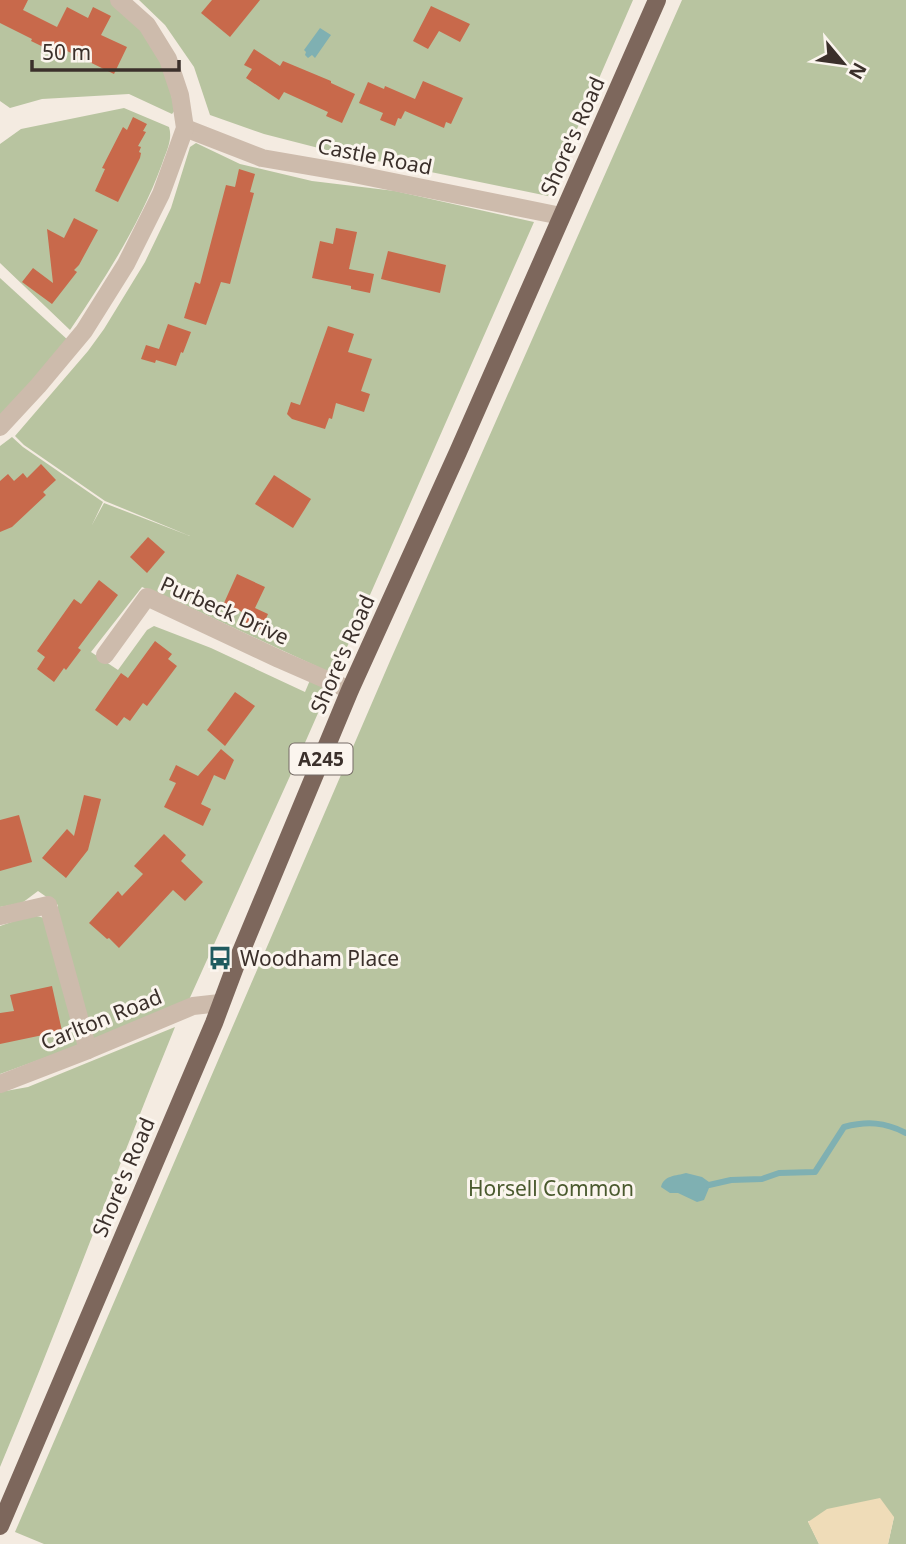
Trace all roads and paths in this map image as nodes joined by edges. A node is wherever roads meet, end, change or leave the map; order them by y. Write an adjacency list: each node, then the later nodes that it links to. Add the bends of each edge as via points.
1 (119, 0): 3 (street, via 147,25 168,59)
2 (657, 0): 4 (main road, Shore's Road / A245)
3 (185, 128): 4 (street, Castle Road, via 262,159); 5 (street, via 161,194 84,331)
4 (561, 216): 7 (main road, Shore's Road / A245)
5 (0, 427)
6 (105, 654): 7 (street, Purbeck Drive, via 147,597)
7 (350, 690): 9 (main road, Shore's Road / A245)
8 (0, 916): 10 (street, via 48,905)
9 (220, 1003): 10 (street, Carlton Road, via 193,1006); 12 (main road, Shore's Road / A245)
10 (88, 1050): 11 (street, Carlton Road)
11 (0, 1084)
12 (0, 1526)

